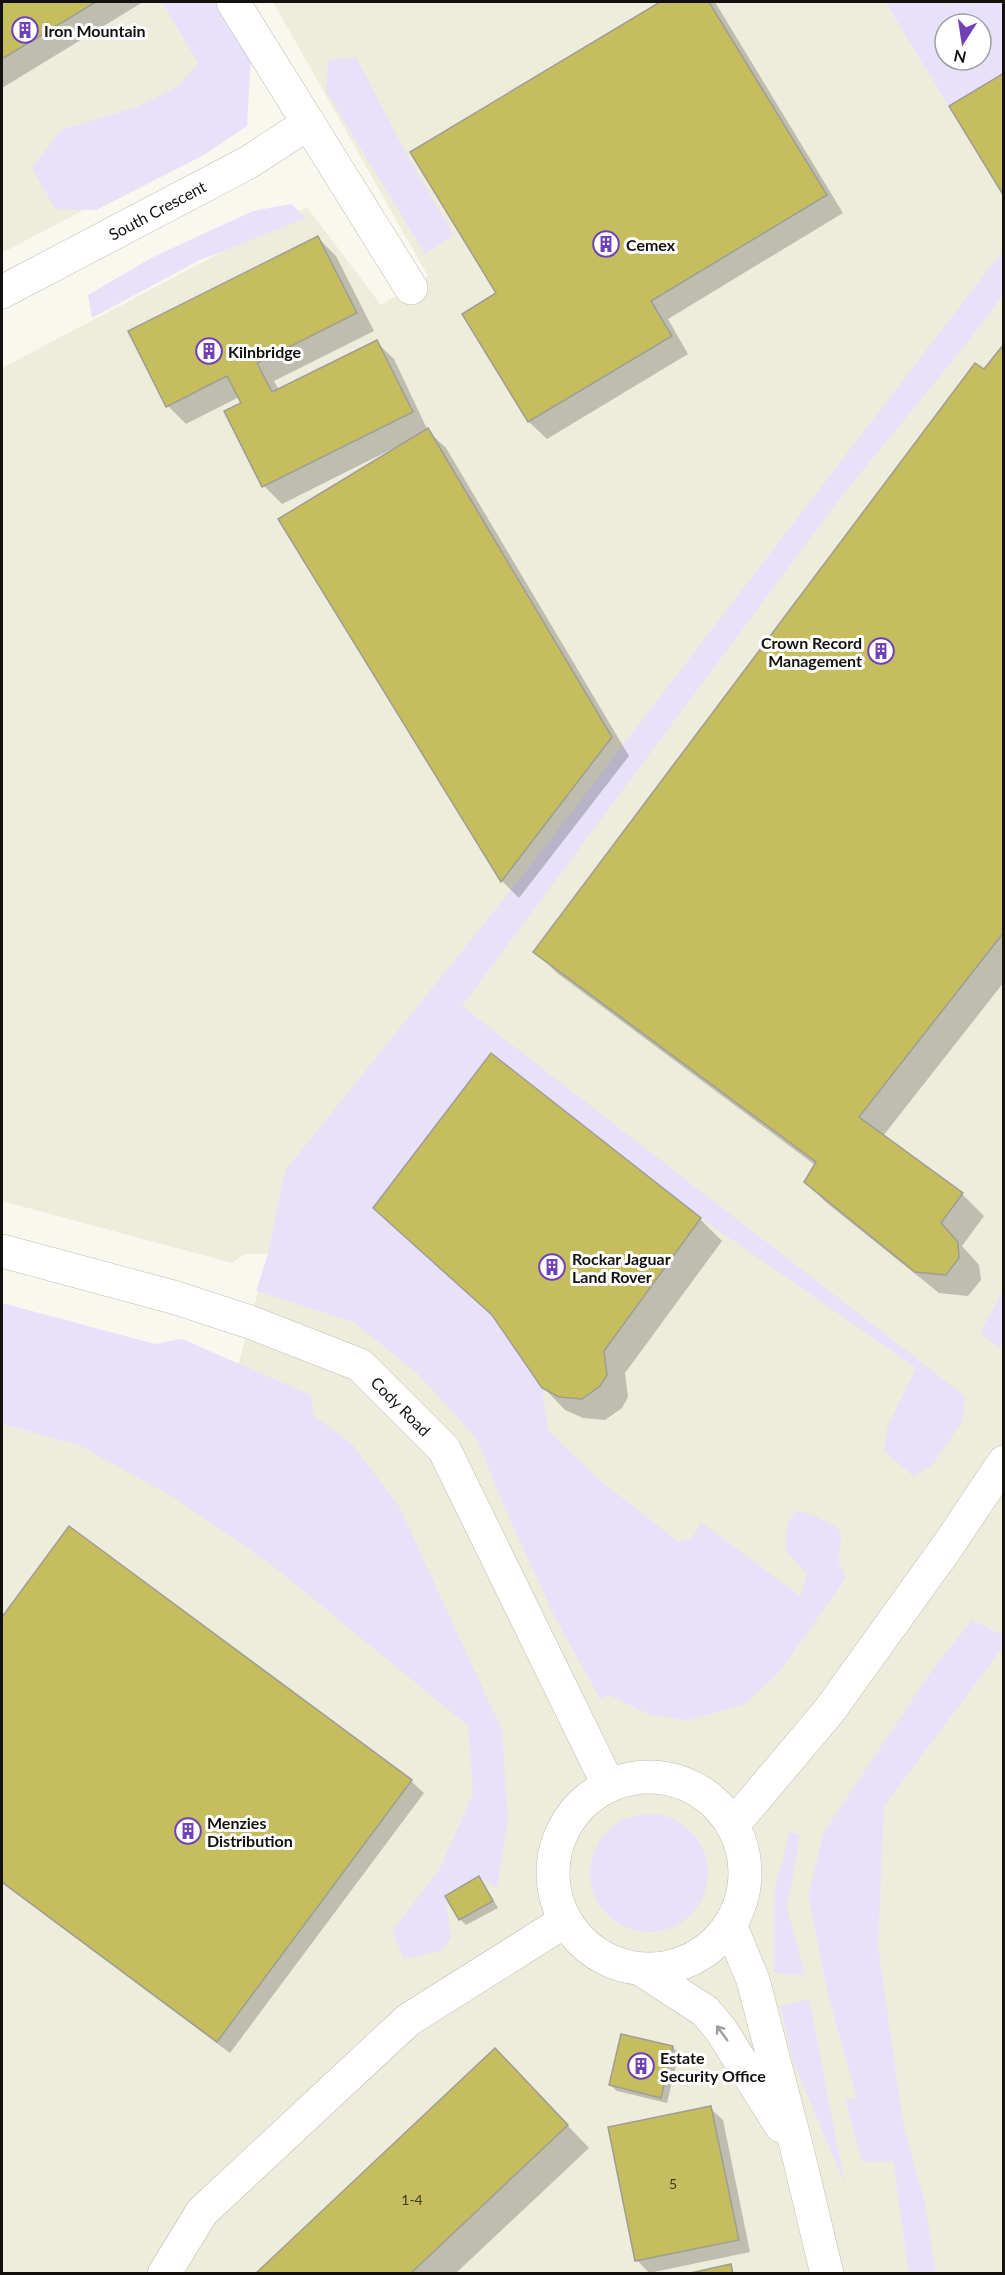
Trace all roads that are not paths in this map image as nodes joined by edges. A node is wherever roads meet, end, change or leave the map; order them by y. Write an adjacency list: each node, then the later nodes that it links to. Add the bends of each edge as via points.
1 (233, 2): 2 (street)
2 (309, 123): 3 (street); 4 (street, South Crescent, via 249,162)
3 (411, 288)
4 (2, 292)
5 (2, 1251): 7 (street, Cody Road, via 173,1297 360,1365 444,1449)
6 (1004, 1462): 8 (street, via 828,1711)
7 (609, 1786): 8 (street, via 644,1777 679,1781 710,1798); 9 (street, via 582,1803 563,1829 554,1860 554,1891)
8 (733, 1826): 10 (street, via 745,1858 745,1894)
9 (565, 1921): 11 (street, via 597,1955); 13 (street, via 408,2020 202,2212)
10 (731, 1927): 11 (street, via 693,1961); 12 (street, via 753,1980)
11 (642, 1970): 12 (street, one-way to 11, via 721,2030 696,2005)
12 (798, 2153): 14 (street)
13 (164, 2274)
14 (827, 2274)

